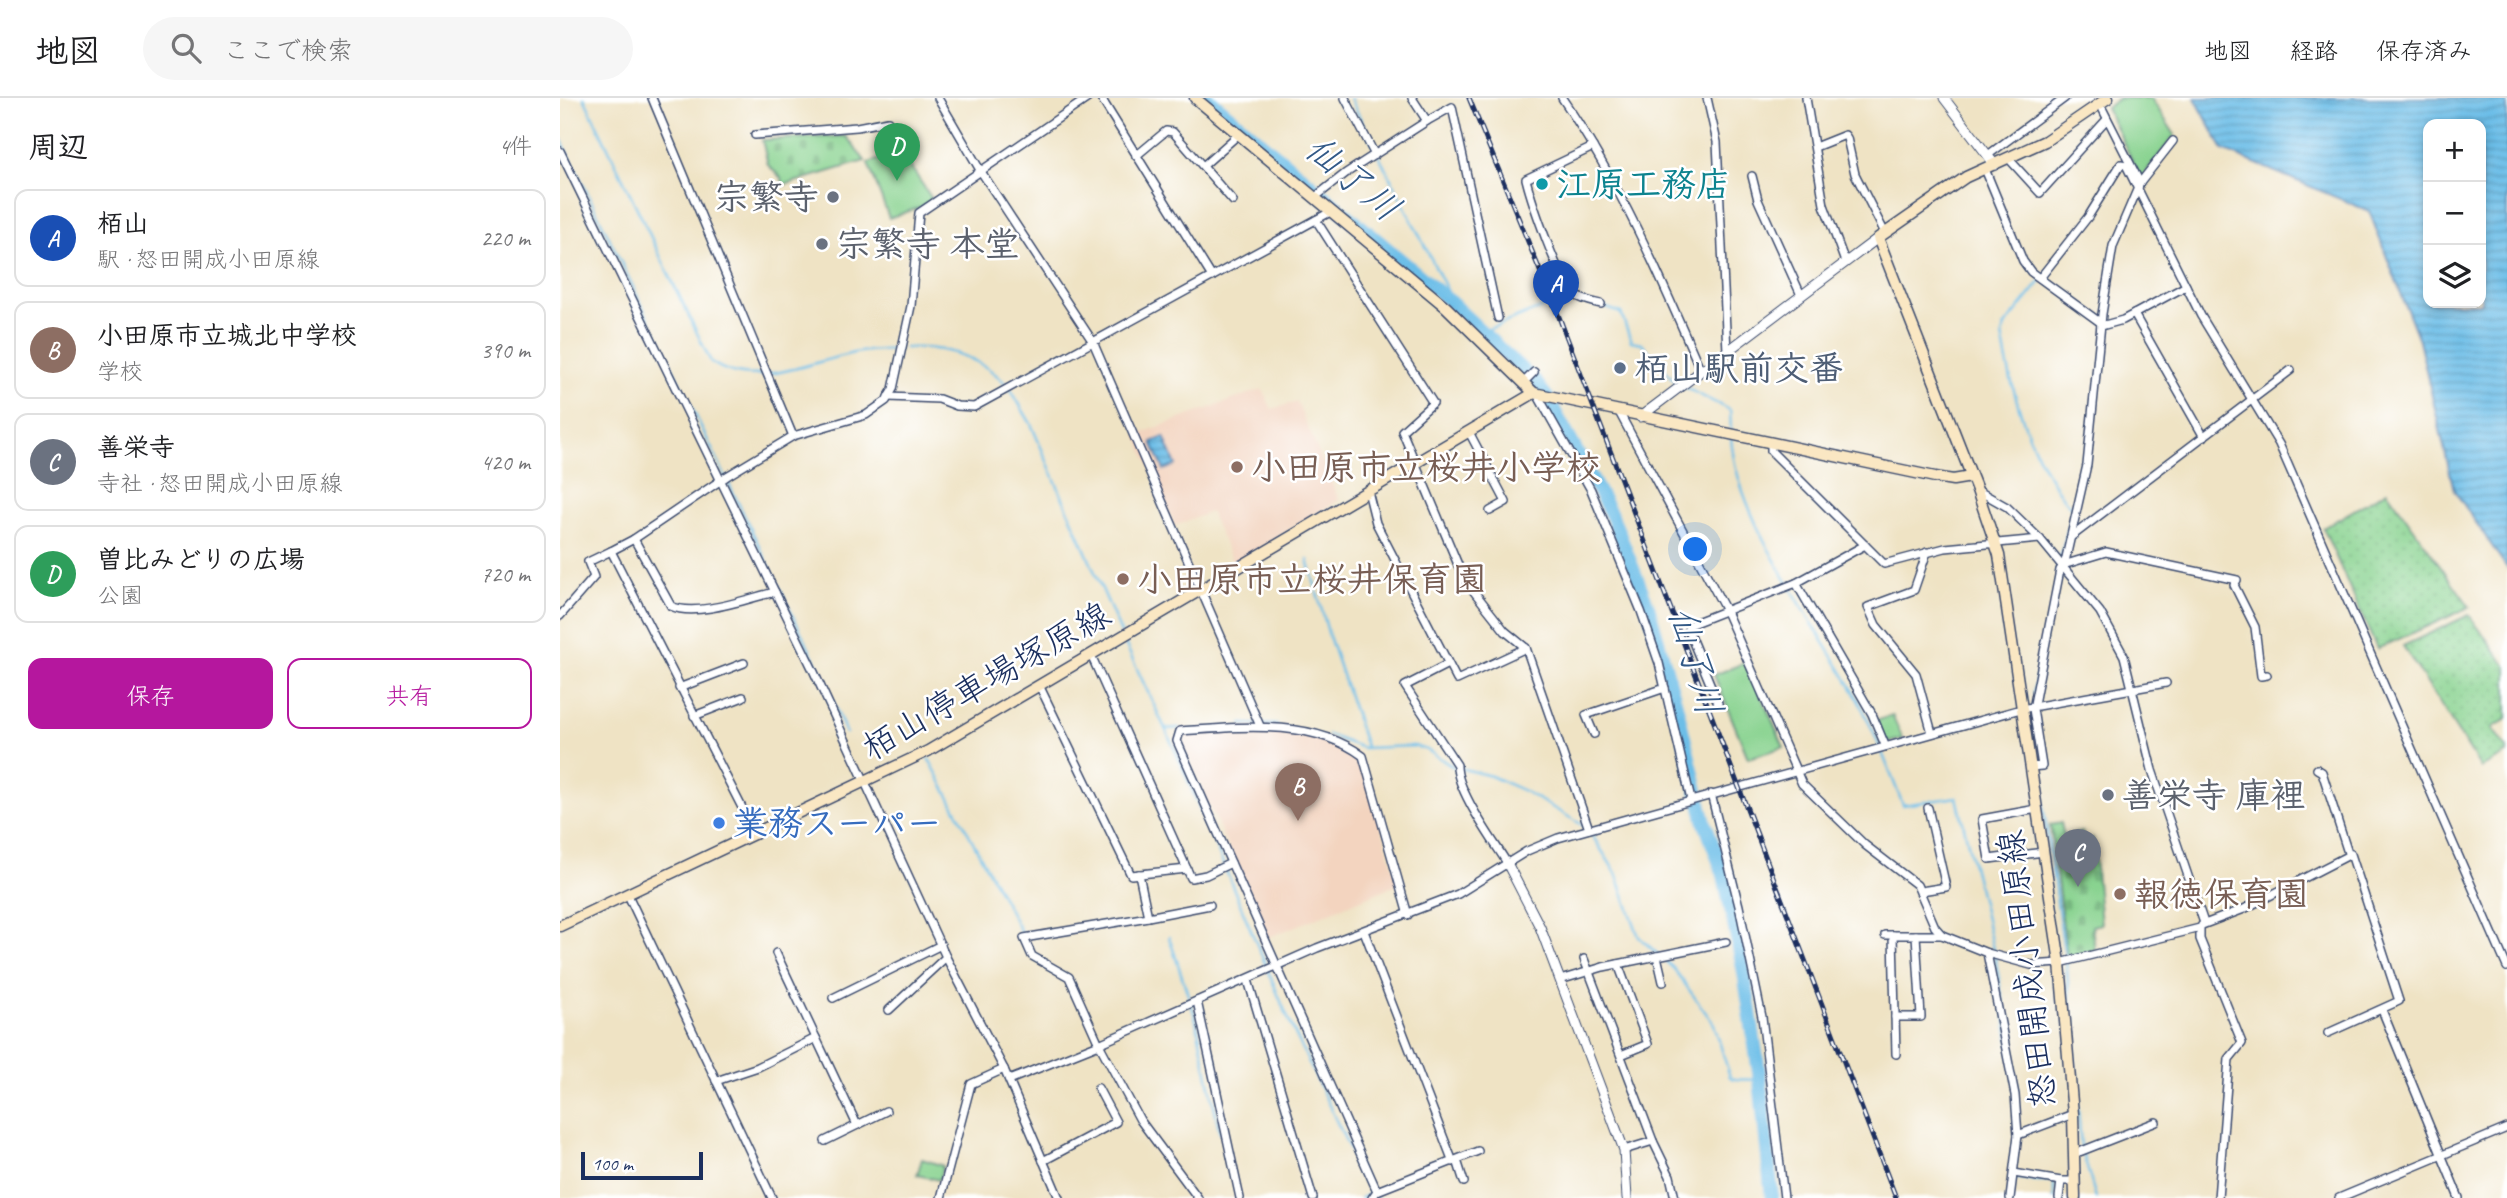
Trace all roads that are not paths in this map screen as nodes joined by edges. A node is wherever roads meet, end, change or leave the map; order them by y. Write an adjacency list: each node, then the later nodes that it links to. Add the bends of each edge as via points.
1 (652, 98): 64 (street)
2 (938, 98): 35 (street)
3 (1088, 98): 35 (street)
4 (1101, 98): 22 (street)
5 (1195, 98): 20 (main road)
6 (1345, 98): 28 (street)
7 (1412, 98): 19 (street)
8 (1562, 98): 25 (street)
9 (1707, 98): 53 (street, via 1717,142)
10 (1805, 98): 26 (street)
11 (1944, 98): 29 (street)
12 (2064, 98): 29 (street)
13 (2108, 98): 31 (main road, via 2061,132)
14 (1460, 102): 15 (street)
15 (1452, 107): 19 (street); 50 (street)
16 (2103, 110): 17 (street)
17 (2107, 118): 31 (street, via 2040,193); 32 (street)
18 (888, 121): 21 (street)
19 (1427, 121): 28 (street)
20 (1239, 134): 33 (street); 38 (main road)
21 (755, 135)
22 (1126, 139): 24 (street); 30 (street)
23 (2173, 141): 37 (street)
24 (1117, 143)
25 (1594, 147): 48 (street, via 1526,179 1536,219 1566,284 1574,295); 55 (street, via 1643,238)
26 (1815, 147): 42 (street, via 1845,135 1855,174); 43 (street, via 1828,218)
27 (560, 151): 69 (street)
28 (1375, 155): 38 (street)
29 (1988, 155): 34 (street)
30 (1136, 156): 33 (street, via 1166,131 1173,132); 44 (street)
31 (2010, 159): 34 (main road)
32 (2128, 164): 37 (street); 45 (street, via 2121,164 2088,217)
33 (1203, 166): 39 (street)
34 (1990, 167): 42 (main road, via 1952,185); 45 (street, via 2023,261)
35 (980, 170): 52 (street); 59 (street, via 919,213 911,306)
36 (1752, 176): 47 (street, via 1758,200)
37 (2139, 186): 46 (street); 51 (street, via 2113,246)
38 (1315, 196): 40 (main road)
39 (1233, 201)
40 (1333, 211): 41 (street); 57 (main road, via 1460,319)
41 (1316, 220): 44 (street); 67 (street, via 1433,403 1402,431)
42 (1882, 235): 43 (street); 68 (main road, 怒田開成小田原線)
43 (1845, 262): 47 (street)
44 (1212, 277): 52 (street)
45 (2040, 278): 51 (street)
46 (2186, 286): 49 (street); 60 (street)
47 (1801, 295): 53 (street)
48 (1601, 304)
49 (2134, 314): 51 (street); 65 (street)
50 (1498, 318)
51 (2101, 324): 73 (street, via 2087,465)
52 (1093, 342): 59 (street, via 975,407 939,399); 82 (street)
53 (1727, 351): 55 (street)
54 (2291, 370): 60 (street)
55 (1700, 371): 62 (street)
56 (1534, 372): 57 (street)
57 (1524, 382): 58 (main road)
58 (1536, 393): 61 (main road); 63 (main road, 栢山停車場塚原線); 94 (street, via 1603,517)
59 (888, 397): 64 (street, via 866,415)
60 (2251, 400): 65 (street); 139 (street, via 2279,444)
61 (1619, 412): 62 (main road); 84 (street)
62 (1640, 417): 66 (main road)
63 (1469, 432): 67 (main road, 栢山停車場塚原線); 72 (street, via 1506,502)
64 (793, 436): 69 (street)
65 (2204, 436): 73 (street)
66 (1771, 444): 68 (main road, via 1953,480); 77 (street, via 1771,450)
67 (1415, 465): 71 (main road, 栢山停車場塚原線); 86 (street, via 1464,579 1505,631)
68 (1971, 477): 70 (main road, 怒田開成小田原線)
69 (722, 479): 74 (street); 83 (street)
70 (1977, 490): 75 (street, via 2007,507); 76 (main road, 怒田開成小田原線)
71 (1368, 491): 82 (main road, 栢山停車場塚原線); 89 (street, via 1376,523)
72 (1490, 511)
73 (2071, 537): 80 (street)
74 (634, 539): 78 (street); 83 (street, via 671,606 680,610)
75 (2040, 539): 76 (street); 80 (street)
76 (1994, 541): 79 (street); 98 (main road, 怒田開成小田原線)
77 (1865, 545): 79 (street, via 1884,564); 81 (street)
78 (611, 551): 85 (street, via 588,562 594,577); 93 (street)
79 (1927, 552): 101 (street, via 1914,590 1868,607 1876,625 1916,674)
80 (2061, 563): 90 (street, via 2106,552 2237,580 2234,585 2255,627 2261,676); 95 (street, via 2110,627); 98 (street)
81 (1796, 583): 84 (street); 103 (street, via 1872,714)
82 (1201, 590): 87 (main road, 栢山停車場塚原線); 100 (street)
83 (775, 592): 106 (street)
84 (1725, 609): 97 (street, via 1688,628); 105 (street)
85 (560, 615)
86 (1526, 648): 89 (street, via 1457,680); 111 (street)
87 (1091, 654): 92 (main road, 栢山停車場塚原線); 117 (street)
88 (744, 663): 93 (street)
89 (1448, 664): 116 (street, via 1405,686 1457,769)
90 (2267, 675)
91 (2166, 684): 95 (street)
92 (1039, 685): 106 (main road, 栢山停車場塚原線); 118 (street, via 1130,875)
93 (679, 688): 99 (street)
94 (1665, 688): 102 (street, via 1586,715); 108 (street)
95 (2132, 688): 98 (street); 125 (street, via 2152,770)
96 (743, 697): 99 (street)
97 (1718, 703)
98 (2030, 707): 101 (street); 110 (main road, 怒田開成小田原線, via 2030,767)
99 (694, 716): 112 (street)
100 (1260, 726): 115 (street, via 1180,731 1177,741); 122 (street, via 1311,734 1363,755)
101 (1932, 733): 103 (street)
102 (1594, 734)
103 (1885, 745): 105 (street)
104 (2317, 769): 114 (street, via 2322,772)
105 (1797, 771): 107 (street); 119 (street, via 1802,783 1835,818)
106 (867, 782): 112 (main road, 栢山停車場塚原線); 130 (street)
107 (1709, 795): 108 (street); 185 (street, via 1762,1017)
108 (1691, 800): 111 (street)
109 (1928, 808): 119 (street, via 1946,887)
110 (2037, 809): 113 (main road, 怒田開成小田原線); 113 (street, via 1982,819 1989,859)
111 (1589, 829): 116 (street, via 1539,845)
112 (756, 835): 120 (main road, 栢山停車場塚原線)
113 (2044, 852): 136 (main road, 怒田開成小田原線)
114 (2348, 853): 125 (street, via 2296,884); 147 (street, via 2399,1002)
115 (1231, 863): 117 (street, via 1191,878); 138 (street)
116 (1507, 863): 122 (street, via 1458,894); 142 (street, via 1540,927)
117 (1187, 869): 118 (street)
118 (1139, 874): 123 (street)
119 (1921, 891): 128 (street, via 1934,927)
120 (628, 895): 124 (main road, 栢山停車場塚原線); 156 (street)
121 (1210, 905): 123 (street)
122 (1408, 915): 126 (street)
123 (1147, 917): 151 (street, via 1024,938 1032,956 1069,977)
124 (560, 926)
125 (2202, 926): 136 (street); 189 (street, via 2200,939 2242,1043 2229,1059)
126 (1364, 931): 138 (street); 171 (street)
127 (1916, 935): 128 (street); 148 (street, via 1921,1017); 148 (street, via 1889,935)
128 (1942, 935): 132 (street)
129 (1726, 942): 133 (street)
130 (941, 945): 134 (street); 144 (street)
131 (776, 953): 150 (street)
132 (1987, 953): 136 (street, via 2031,965); 163 (street, via 2015,1095)
133 (1655, 956): 137 (street); 143 (street)
134 (946, 957): 146 (street); 154 (street)
135 (1584, 959): 140 (street)
136 (2060, 963): 159 (main road, 怒田開成小田原線)
137 (1618, 964): 140 (street); 153 (street, via 1648,1044)
138 (1278, 966): 141 (street); 176 (street)
139 (2507, 967)
140 (1588, 971): 142 (street); 153 (street)
141 (1248, 980): 145 (street); 182 (street)
142 (1560, 980): 166 (street)
143 (1663, 982)
144 (833, 998)
145 (1197, 1001): 151 (street); 181 (street)
146 (889, 1010)
147 (2382, 1010): 149 (street); 169 (street)
148 (1895, 1017): 152 (street)
149 (2328, 1032)
150 (816, 1038): 156 (street, via 758,1067); 161 (street)
151 (1099, 1044): 155 (street); 180 (street, via 1140,1120)
152 (1896, 1054)
153 (1621, 1055): 165 (street)
154 (1004, 1069): 155 (street); 178 (street, via 971,1084)
155 (1009, 1080): 170 (street)
156 (716, 1081): 177 (street)
157 (1098, 1088): 170 (street, via 1116,1122)
158 (886, 1111): 161 (street)
159 (2073, 1114): 163 (street); 168 (main road, 怒田開成小田原線)
160 (2156, 1122): 168 (street)
161 (857, 1125): 164 (street)
162 (2507, 1128): 169 (street)
163 (2018, 1135): 172 (street)
164 (825, 1141)
165 (1653, 1141): 166 (street); 184 (street)
166 (1624, 1150): 183 (street)
167 (1478, 1151): 171 (street)
168 (2074, 1154): 174 (main road, 怒田開成小田原線)
169 (2441, 1158): 190 (street); 191 (street)
170 (1043, 1161): 179 (street)
171 (1455, 1161): 175 (street); 176 (street)
172 (2014, 1173): 173 (street); 186 (street)
173 (2061, 1181): 174 (street); 187 (street)
174 (2075, 1181): 188 (main road, 怒田開成小田原線)
175 (1464, 1182)
176 (1375, 1193)
177 (772, 1198)
178 (941, 1198)
179 (1059, 1198)
180 (1198, 1198)
181 (1240, 1198)
182 (1313, 1198)
183 (1627, 1198)
184 (1675, 1198)
185 (1784, 1198)
186 (2010, 1198)
187 (2059, 1198)
188 (2075, 1198)
189 (2218, 1198)
190 (2339, 1198)
191 (2459, 1198)

